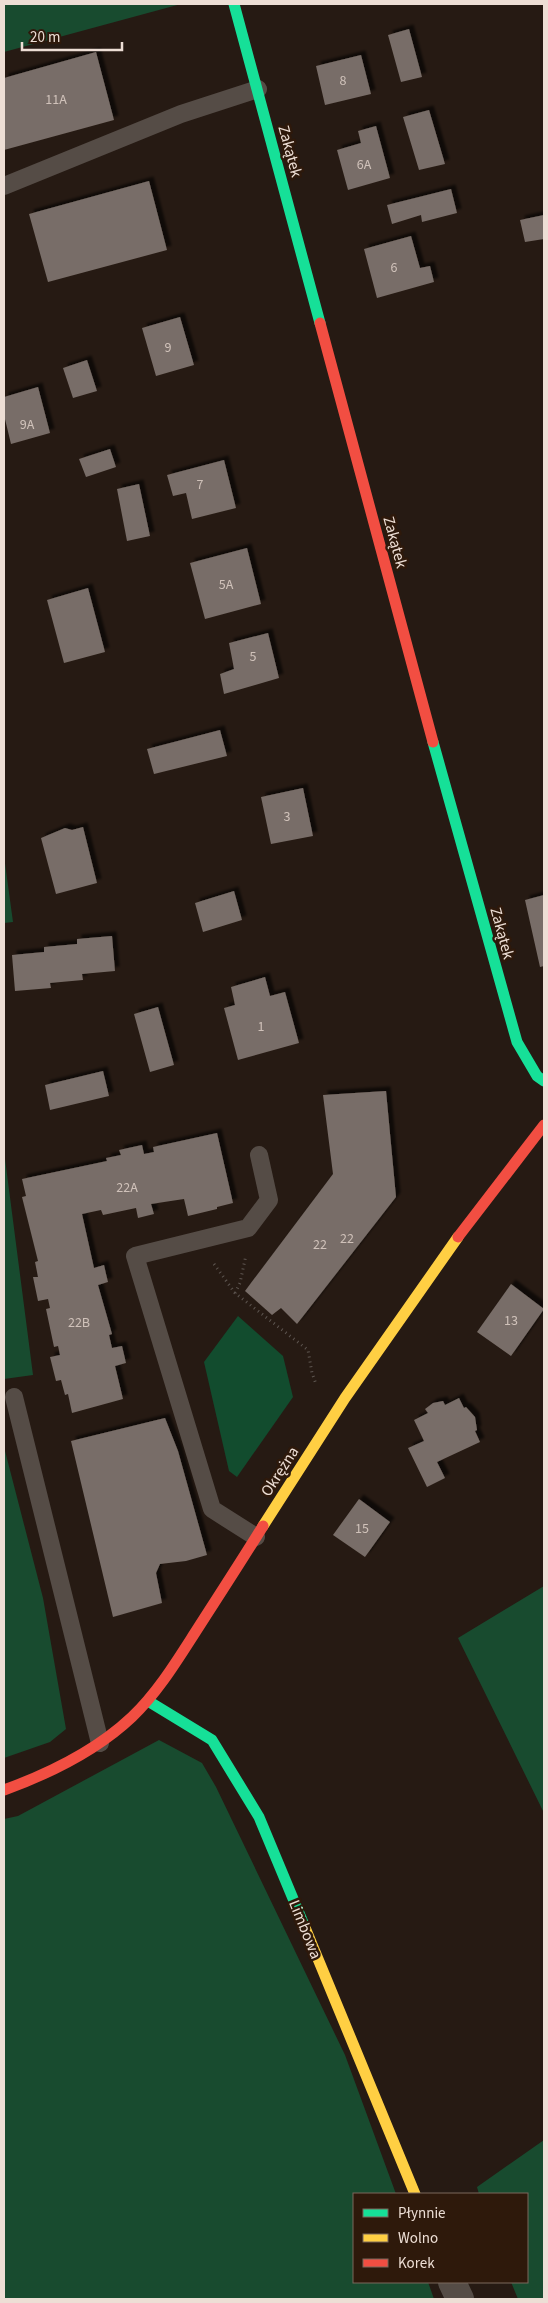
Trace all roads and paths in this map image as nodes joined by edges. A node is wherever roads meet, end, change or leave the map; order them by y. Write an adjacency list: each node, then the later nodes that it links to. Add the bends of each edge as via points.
1 (234, 4): 2 (street, Zakątek)
2 (258, 89): 3 (lane, via 181,114); 4 (street, Zakątek, via 516,1042 537,1076)
3 (4, 186)
4 (544, 1081)
5 (544, 1125): 12 (street, Okrężna, via 451,1247 345,1398)
6 (259, 1155): 7 (lane, via 269,1200)
7 (244, 1230): 8 (lane); 9 (path, via 248,1244)
8 (204, 1239): 9 (path, via 207,1254); 12 (lane, via 135,1256 212,1509)
9 (235, 1293): 10 (path, via 308,1350)
10 (318, 1388)
11 (14, 1397): 14 (lane)
12 (256, 1537): 13 (street, Okrężna)
13 (148, 1701): 14 (street, Okrężna); 16 (street, Limbowa, via 212,1740 259,1816)
14 (100, 1743): 15 (street, Okrężna, via 73,1761)
15 (4, 1790)
16 (415, 2193)
17 (452, 2283): 18 (street)
18 (460, 2299)

